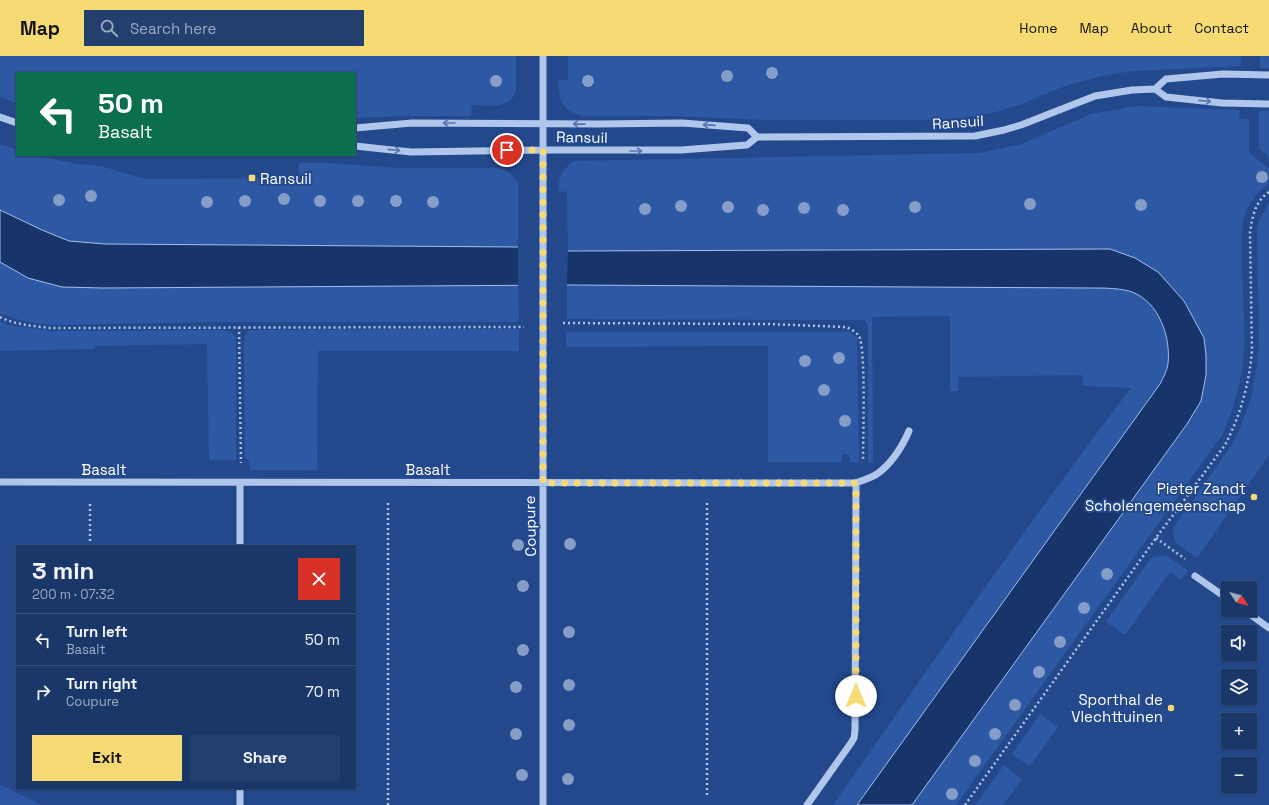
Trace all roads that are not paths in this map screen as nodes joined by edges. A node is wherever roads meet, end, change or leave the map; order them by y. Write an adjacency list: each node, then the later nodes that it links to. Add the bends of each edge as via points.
1 (543, 56): 7 (street, Coupure)
2 (1269, 74): 3 (street, Ransuil, via 1223,74 1166,79)
3 (1155, 89): 4 (street, one-way to 4, via 1166,97 1222,103); 9 (street, Ransuil, via 1096,96 1021,125 975,136)
4 (1269, 104)
5 (0, 117): 6 (street)
6 (16, 123)
7 (544, 123): 8 (street, Ransuil, one-way to 8, via 412,123); 9 (street, Ransuil, one-way to 7, via 748,128 682,123); 11 (street, Coupure)
8 (356, 128)
9 (757, 136): 11 (street, Ransuil, one-way to 9, via 681,150 747,145)
10 (356, 146): 11 (street, Ransuil, one-way to 11, via 411,152)
11 (543, 150): 15 (street, Coupure)
12 (909, 431): 16 (street, via 902,446 885,467)
13 (0, 482): 14 (street, Basalt)
14 (240, 482): 15 (street, Basalt); 17 (street)
15 (543, 483): 16 (street, Basalt); 24 (street, Coupure)
16 (856, 483): 25 (street, via 854,738)
17 (240, 545)
18 (1195, 576): 19 (street)
19 (1221, 594)
20 (1254, 617): 21 (street)
21 (1269, 628)
22 (240, 789): 23 (street)
23 (240, 805)
24 (543, 805)
25 (807, 805)

